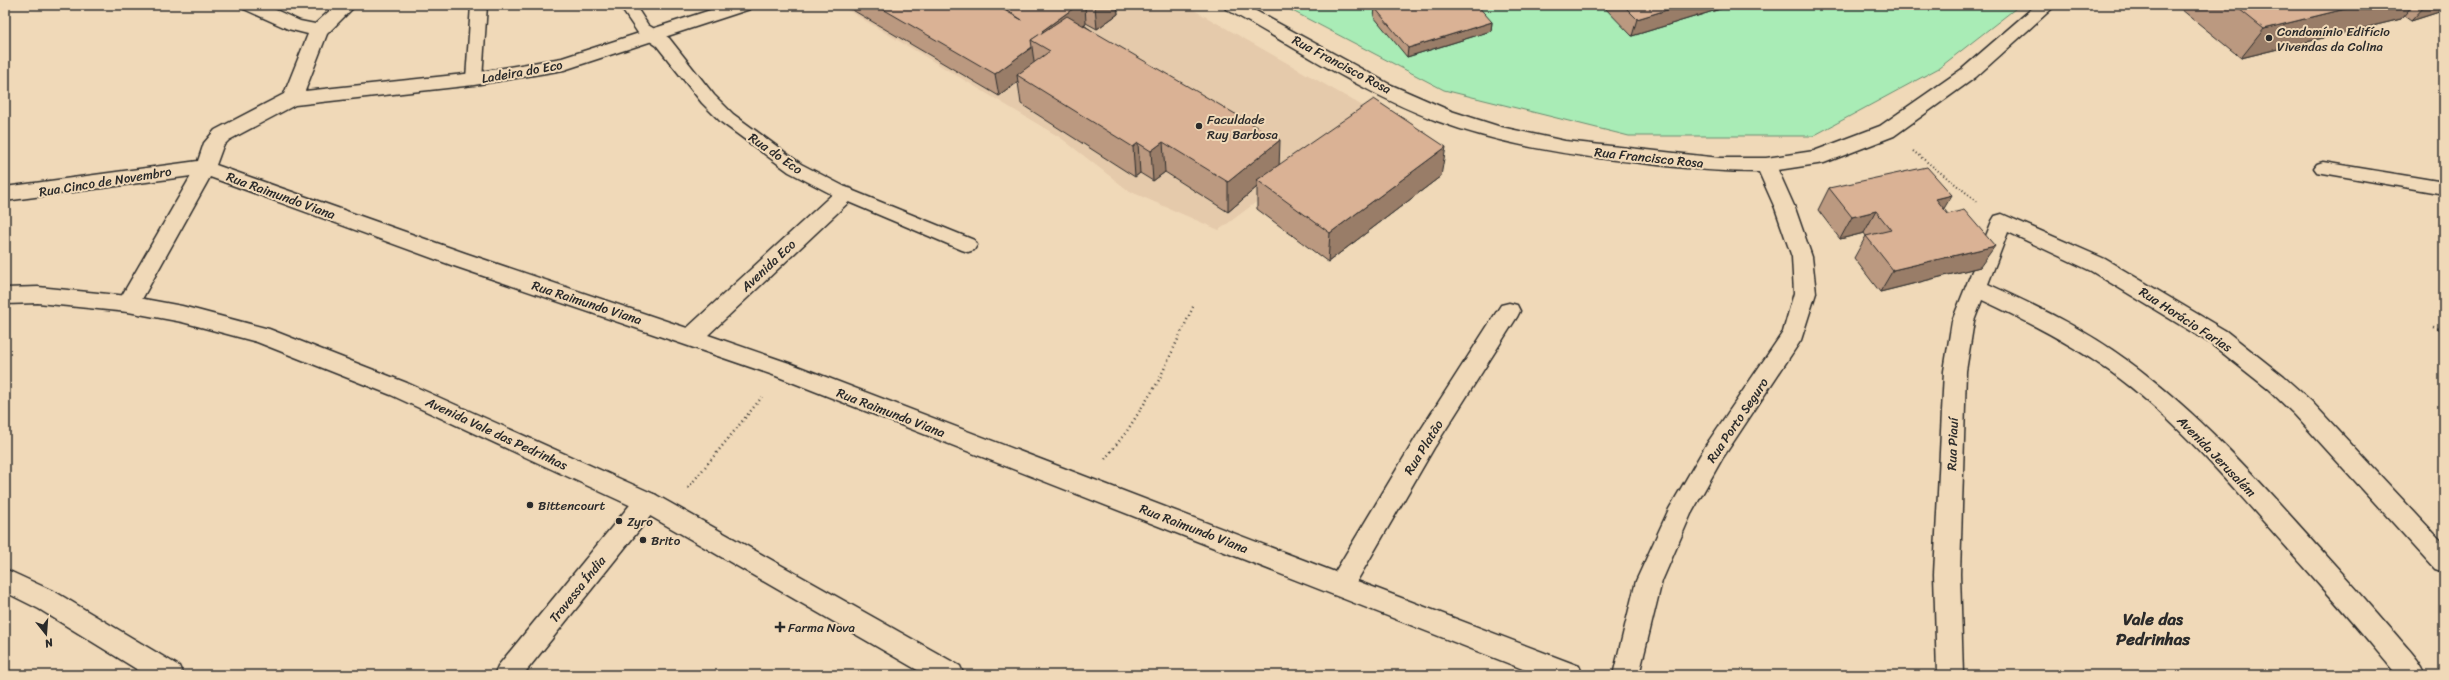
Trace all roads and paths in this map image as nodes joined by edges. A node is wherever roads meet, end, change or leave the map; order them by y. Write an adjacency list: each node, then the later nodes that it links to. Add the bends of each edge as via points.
1 (250, 5): 8 (street, via 294,25)
2 (347, 5): 8 (street)
3 (479, 5): 10 (lane)
4 (627, 5): 9 (lane, Rua do Eco, via 643,29)
5 (744, 5): 9 (street, Ladeira do Eco)
6 (1232, 5): 13 (street, Rua Francisco Rosa, via 1382,88 1444,116 1500,133 1565,148 1720,165)
7 (2047, 5): 12 (street, Rua Francisco Rosa, via 1970,73)
8 (319, 31): 11 (street)
9 (653, 36): 10 (street, Ladeira do Eco, via 564,64); 18 (lane, Rua do Eco, via 663,42 708,99 727,118 795,168)
10 (474, 79): 11 (street, Ladeira do Eco)
11 (291, 100): 14 (street, via 222,135 214,143)
12 (1887, 130): 13 (street, Rua Francisco Rosa, via 1817,158); 19 (path)
13 (1766, 165): 39 (street, Rua Porto Seguro, via 1785,208 1802,257 1805,293 1793,334 1714,452 1681,509 1649,580)
14 (205, 168): 17 (street, Rua Cinco de Novembro); 23 (street); 28 (street, Rua Raimundo Viana, via 458,259)
15 (2323, 168): 16 (lane)
16 (2444, 188)
17 (5, 194)
18 (845, 194): 20 (lane, Rua do Eco); 28 (street, Avenida Eco)
19 (2002, 221): 21 (street, Rua Piauí); 32 (street, Rua Horácio Farias, via 2098,265 2218,337 2303,408)
20 (968, 245)
21 (1978, 289): 40 (street, Rua Piauí, via 1963,321 1955,371 1947,574); 41 (street, Avenida Jerusalém, via 2031,313 2083,343 2120,367 2172,410 2250,489 2333,580)
22 (5, 296): 23 (street, Avenida Vale das Pedrinhas, via 38,295)
23 (128, 304): 31 (street, Avenida Vale das Pedrinhas, via 182,314 268,338 399,389)
24 (1194, 305): 30 (path, via 1158,382 1127,431)
25 (1509, 311): 34 (street, Rua Platão, via 1426,441)
26 (2434, 327): 27 (path)
27 (2444, 330)
28 (692, 337): 29 (street, Rua Raimundo Viana)
29 (784, 370): 30 (street, Rua Raimundo Viana); 31 (path)
30 (1083, 486): 34 (street, Rua Raimundo Viana)
31 (657, 508): 36 (street, Travessa Índia); 37 (street, Avenida Vale das Pedrinhas)
32 (2444, 560)
33 (5, 580): 35 (street, via 48,601)
34 (1341, 585): 38 (street, Rua Raimundo Viana)
35 (170, 675)
36 (507, 675)
37 (951, 675)
38 (1570, 675)
39 (1626, 675)
40 (1950, 675)
41 (2412, 675)

